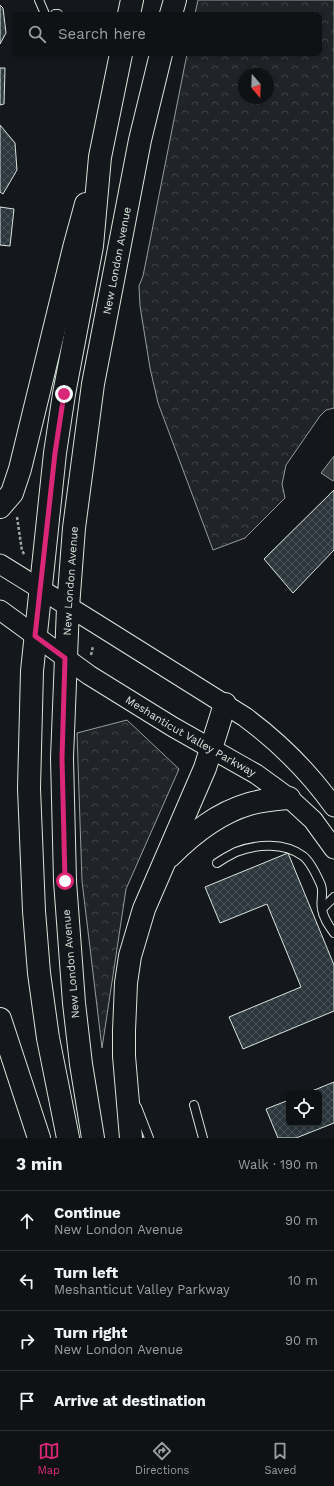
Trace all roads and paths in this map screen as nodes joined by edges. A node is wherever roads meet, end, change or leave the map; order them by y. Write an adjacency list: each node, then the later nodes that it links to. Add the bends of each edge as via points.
1 (39, 0): 4 (lane)
2 (132, 0): 5 (main road)
3 (175, 0): 6 (main road)
4 (44, 12)
5 (129, 12)
6 (172, 12)
7 (121, 56): 9 (main road)
8 (161, 56): 14 (main road, New London Avenue, via 140,140 93,384 74,528)
9 (100, 157): 10 (main road, via 74,248); 13 (main road, via 92,246 64,394)
10 (8, 512): 11 (path, via 22,551)
11 (27, 556)
12 (0, 564): 13 (street)
13 (40, 590): 14 (street); 16 (main road)
14 (68, 607): 17 (main road, New London Avenue); 18 (street)
15 (0, 610): 16 (street, Meshanticut Valley Parkway)
16 (35, 636): 17 (street, Meshanticut Valley Parkway); 32 (main road, via 29,788 34,911 48,1038)
17 (65, 658): 19 (street, Meshanticut Valley Parkway); 33 (main road, New London Avenue, via 62,758 66,895 74,1003)
18 (225, 704): 19 (main road); 21 (street, via 282,747)
19 (211, 748): 20 (street, Meshanticut Valley Parkway, via 256,774); 24 (main road, via 205,768)
20 (289, 798): 22 (street, Meshanticut Valley Parkway, via 313,820); 24 (main road, via 249,804 221,815 184,842)
21 (334, 807)
22 (334, 849)
23 (218, 863): 26 (lane, via 235,852 254,847 288,849 309,862 321,886)
24 (162, 864): 29 (main road, via 144,909 130,956 124,1006)
25 (334, 897): 26 (lane)
26 (322, 909): 27 (lane)
27 (334, 933)
28 (0, 1019): 31 (main road)
29 (126, 1080): 34 (main road); 35 (lane)
30 (194, 1105): 36 (lane)
31 (39, 1138)
32 (68, 1138)
33 (93, 1138)
34 (131, 1138)
35 (149, 1138)
36 (203, 1138)

